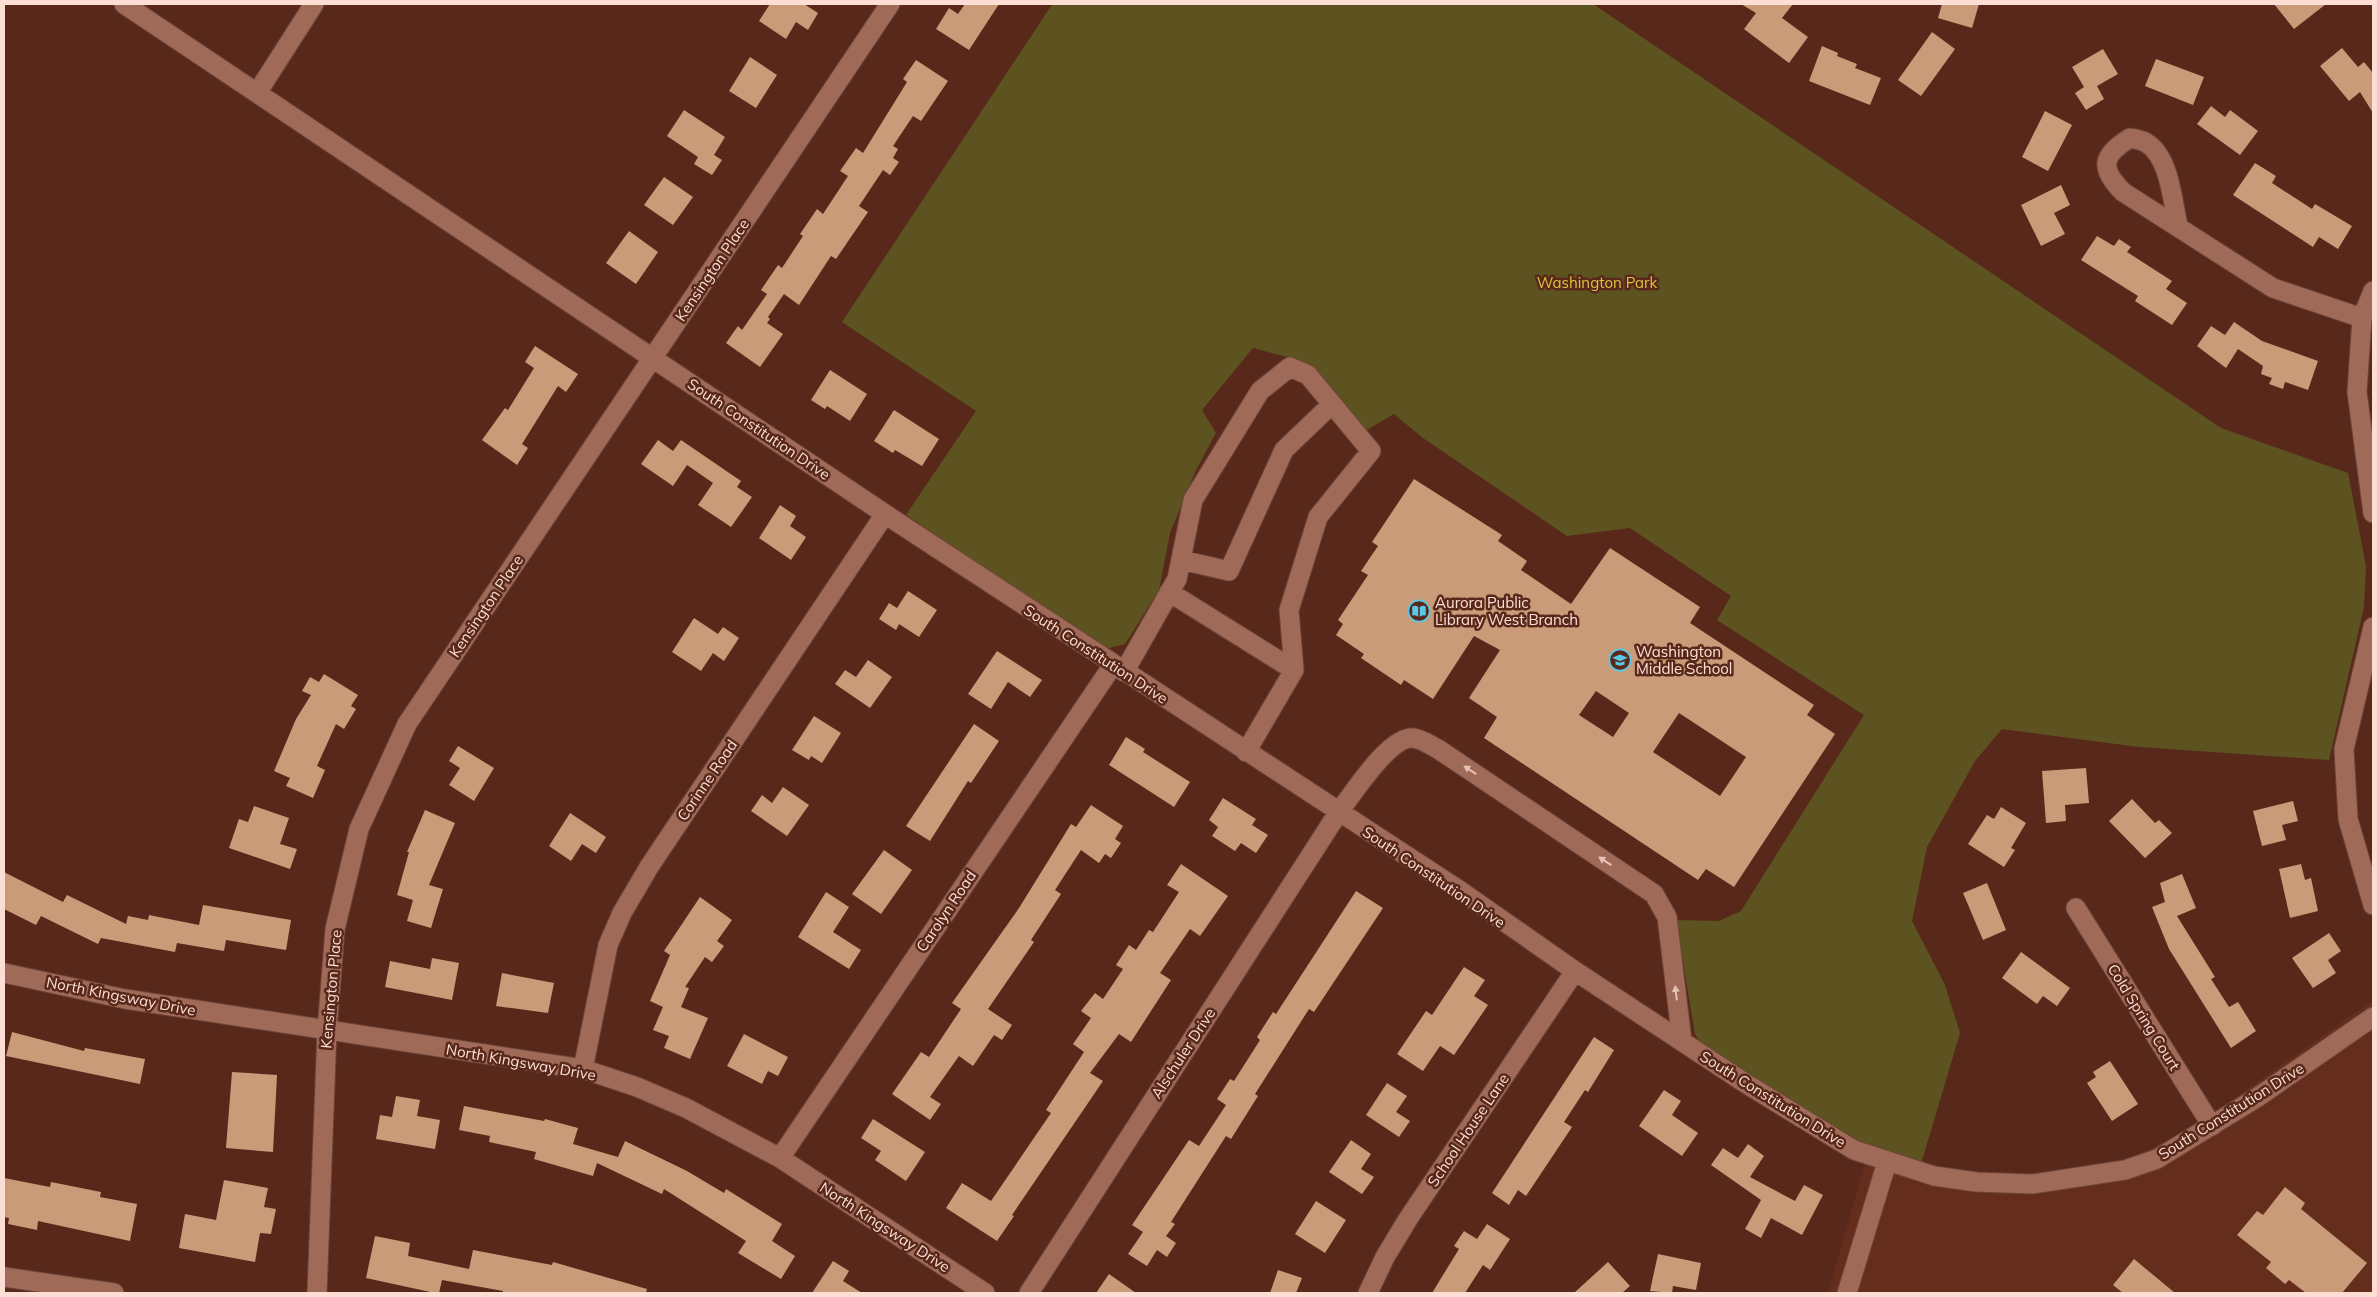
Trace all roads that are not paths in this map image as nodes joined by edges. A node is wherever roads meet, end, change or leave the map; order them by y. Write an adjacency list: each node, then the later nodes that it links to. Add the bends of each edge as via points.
1 (124, 4): 4 (street, South Constitution Drive)
2 (314, 4): 4 (street)
3 (890, 4): 8 (street, Kensington Place)
4 (257, 93): 8 (street, South Constitution Drive)
5 (2178, 226): 5 (street, via 2123,192 2112,180 2107,169 2108,157 2116,147 2130,138 2156,150 2164,166); 7 (street, via 2273,288)
6 (2373, 291): 7 (street)
7 (2362, 318): 10 (street, via 2357,392)
8 (653, 357): 11 (street, South Constitution Drive); 24 (street, Kensington Place, via 407,724 359,829 335,928)
9 (1332, 404): 12 (street, via 1284,450 1229,571); 12 (street, Carolyn Road, via 1308,375 1290,368 1260,391 1193,500); 16 (street, via 1371,452 1318,517 1289,610)
10 (2373, 513)
11 (884, 514): 15 (street, South Constitution Drive); 26 (street, Corinne Road, via 649,867 622,914 608,945)
12 (1181, 560): 13 (street, Carolyn Road, via 1177,579)
13 (1169, 592): 15 (street, Carolyn Road); 16 (street)
14 (2373, 627): 19 (street, via 2344,749 2348,819)
15 (1119, 668): 17 (street, South Constitution Drive); 28 (street, Carolyn Road)
16 (1294, 670): 17 (street)
17 (1246, 752): 18 (street, South Constitution Drive)
18 (1338, 813): 21 (street, South Constitution Drive, via 1462,892); 25 (street, Alschuler Drive, one-way to 18, via 1667,917 1654,894 1438,749 1412,738 1399,741 1388,749); 34 (street, Alschuler Drive)
19 (2373, 905)
20 (2076, 908): 27 (street, Cold Spring Court)
21 (1575, 971): 25 (street, South Constitution Drive); 35 (street, School House Lane, via 1408,1219)
22 (4, 973): 24 (street, North Kingsway Drive, via 125,999)
23 (2373, 1016): 27 (street, South Constitution Drive)
24 (327, 1031): 26 (street, North Kingsway Drive); 32 (street, Kensington Place)
25 (1682, 1041): 29 (street, South Constitution Drive, via 1854,1150)
26 (584, 1069): 28 (street, North Kingsway Drive, via 686,1108)
27 (2212, 1126): 29 (street, South Constitution Drive, via 2157,1159 2125,1170 2032,1184 1959,1180)
28 (780, 1158): 33 (street, North Kingsway Drive)
29 (1887, 1162): 36 (street)
30 (4, 1277): 31 (street)
31 (114, 1293)
32 (317, 1293)
33 (984, 1293)
34 (1029, 1293)
35 (1368, 1293)
36 (1847, 1293)

